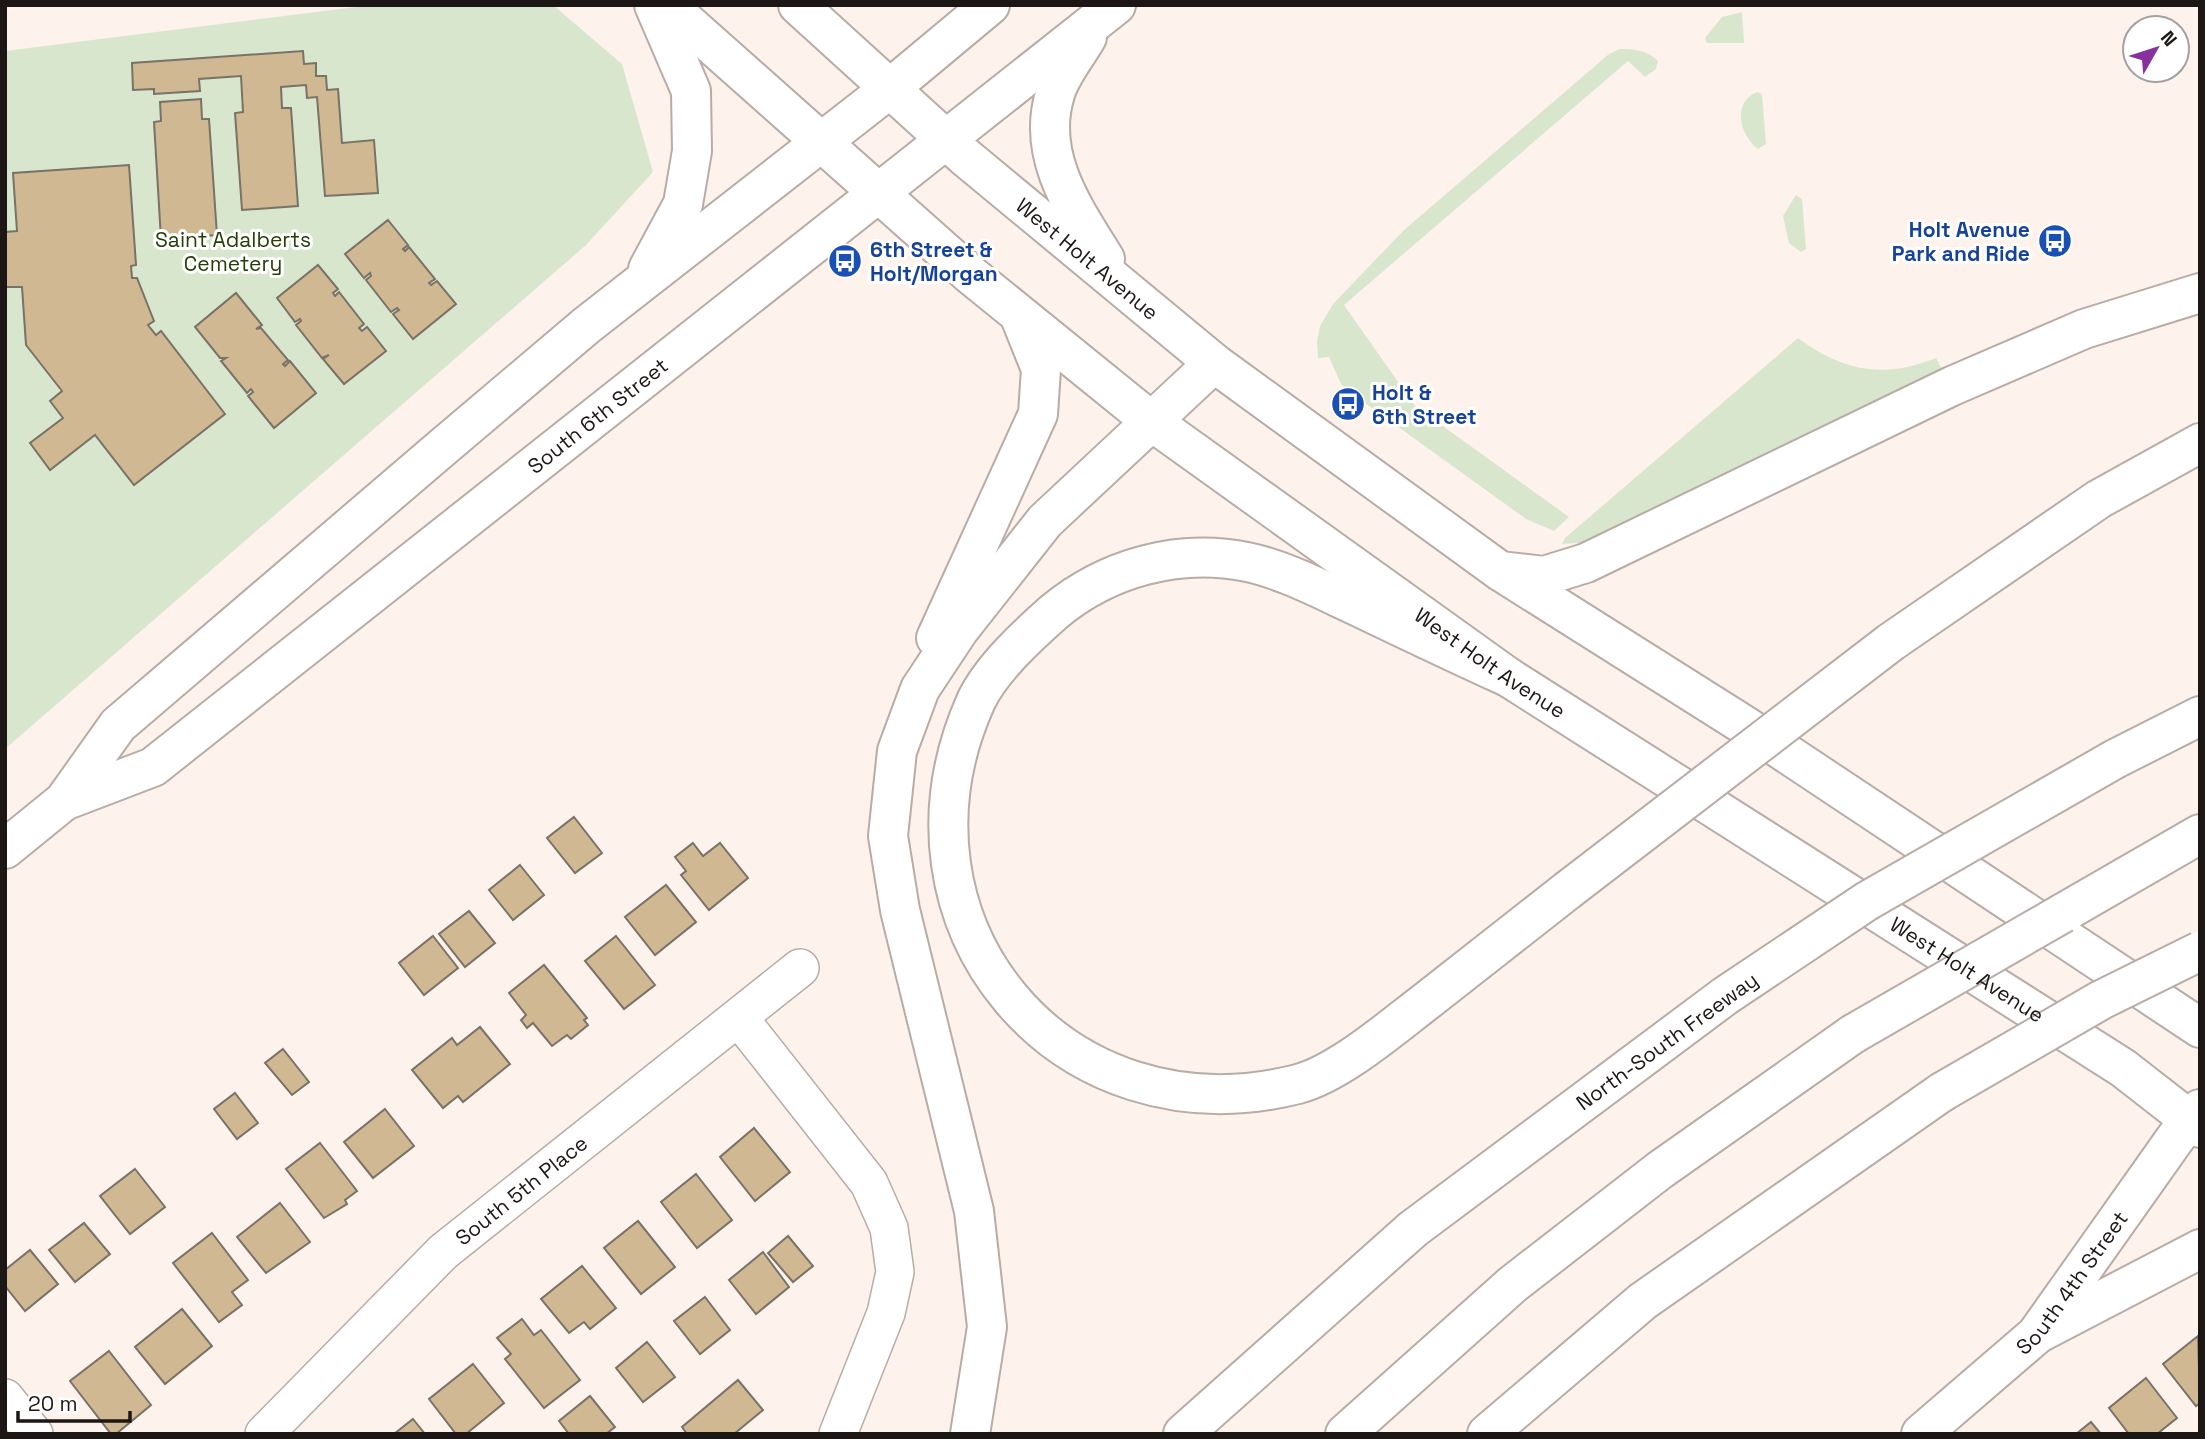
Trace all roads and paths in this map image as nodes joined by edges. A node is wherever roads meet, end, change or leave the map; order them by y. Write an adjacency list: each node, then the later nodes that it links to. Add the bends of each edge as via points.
1 (654, 5): 10 (main road, via 691,92 692,151 683,204)
2 (667, 5): 8 (main road, West Holt Avenue)
3 (798, 5): 6 (main road, West Holt Avenue)
4 (990, 5): 6 (main road, South 6th Street)
5 (1106, 13): 7 (main road, South 6th Street); 11 (main road, via 1055,93 1050,132 1054,167 1065,192)
6 (888, 90): 7 (main road, West Holt Avenue); 8 (main road, South 6th Street)
7 (945, 139): 9 (main road, South 6th Street); 11 (main road, West Holt Avenue)
8 (821, 143): 9 (main road, West Holt Avenue); 10 (main road, South 6th Street)
9 (878, 193): 13 (main road, West Holt Avenue); 21 (main road, South 6th Street, via 153,767)
10 (640, 283): 21 (main road, South 6th Street, via 118,725)
11 (1122, 288): 14 (main road, West Holt Avenue)
12 (2200, 293): 17 (main road, via 2084,329 1952,386 1596,559 1544,576)
13 (1020, 317): 15 (main road, West Holt Avenue); 19 (main road, via 1041,369 1038,414 936,636)
14 (1214, 363): 15 (main road); 17 (main road, West Holt Avenue)
15 (1151, 421): 18 (main road, West Holt Avenue); 19 (main road, via 1045,521 959,630)
16 (2200, 443): 18 (main road, bridge, via 2099,499 1891,642 1366,1048 1304,1082 1253,1093 1194,1094 1136,1084 1071,1053 1011,1002 977,950 952,886 947,814 957,757 977,698 1022,640 1080,590 1129,568 1181,558 1246,562 1302,581)
17 (1500, 571): 27 (main road, West Holt Avenue, via 1767,740)
18 (1508, 677): 28 (main road, West Holt Avenue)
19 (920, 689): 35 (main road, via 897,751 888,836 900,910 974,1211 987,1326)
20 (2200, 716): 36 (main road, North-South Freeway, bridge, via 2115,759 1867,901 1725,996 1413,1229)
21 (64, 800): 23 (main road, South 6th Street)
22 (2200, 834): 37 (main road, bridge, via 1853,1034 1660,1170 1513,1283)
23 (5, 849)
24 (2200, 951): 38 (main road, bridge, via 2101,1000 1942,1092 1643,1301)
25 (800, 968): 26 (street, South 5th Place)
26 (739, 1018): 33 (street, South 5th Place, via 443,1252); 34 (street, via 869,1183 889,1228 895,1272 886,1313)
27 (2200, 1028)
28 (2196, 1119): 30 (main road, South 4th Street)
29 (2200, 1249): 30 (main road)
30 (2036, 1335): 39 (main road, South 4th Street)
31 (5, 1398): 32 (street)
32 (34, 1434)
33 (264, 1434)
34 (838, 1434)
35 (970, 1434)
36 (1183, 1434)
37 (1345, 1434)
38 (1487, 1434)
39 (1921, 1434)

